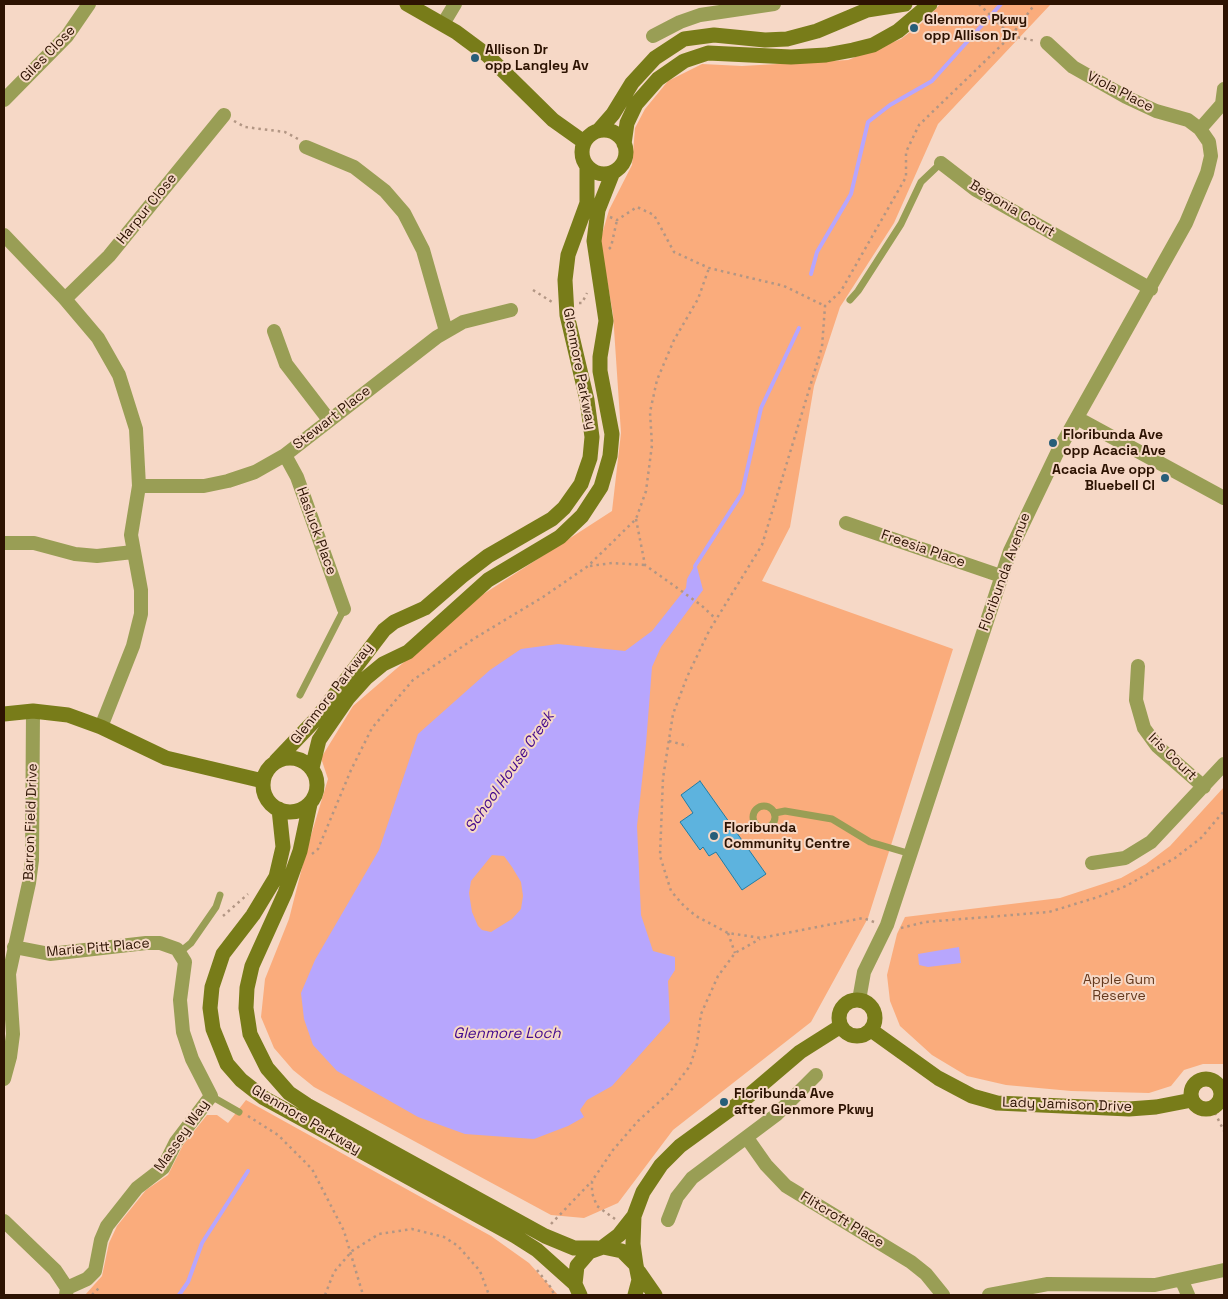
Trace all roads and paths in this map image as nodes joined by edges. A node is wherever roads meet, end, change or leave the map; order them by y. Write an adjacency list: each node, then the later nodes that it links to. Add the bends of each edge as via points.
1 (88, 4): 14 (street, Giles Close, via 67,36)
2 (407, 4): 9 (main road)
3 (455, 4): 9 (street)
4 (774, 4): 10 (street, via 700,15)
5 (905, 4): 17 (main road, via 867,10 787,39 765,40 714,34 684,39 649,64)
6 (930, 4): 19 (main road, via 898,31 853,50 791,58 708,53 684,61 658,79 636,104 627,123)
7 (979, 4): 11 (path)
8 (1035, 4): 11 (path)
9 (443, 24): 18 (main road, via 487,55 553,120)
10 (653, 36)
11 (1011, 36): 12 (path); 35 (path, via 919,125 906,152 906,177 841,292)
12 (1047, 42): 16 (street, Viola Place, via 1073,67 1126,97 1156,111 1188,120)
13 (1224, 88): 16 (street, via 1222,104)
14 (4, 100)
15 (224, 115): 20 (path, via 245,127 293,135); 32 (street, Harpur Close, via 109,256)
16 (1200, 129): 30 (street, Floribunda Avenue, via 1210,148 1207,173 1186,223)
17 (599, 130): 18 (main road); 19 (main road, via 614,132)
18 (584, 142): 22 (main road, via 582,155)
19 (624, 144): 23 (main road, via 624,160)
20 (306, 147): 38 (street, via 354,167 385,191 404,213 423,250)
21 (941, 163): 30 (street, Begonia Court, via 976,190); 33 (lane, Begonia Court, via 921,182 901,224)
22 (587, 167): 23 (main road, via 600,174); 34 (main road, Glenmore Parkway, via 586,203 566,268)
23 (613, 172): 27 (main road, Glenmore Parkway, via 598,210)
24 (608, 217): 25 (path)
25 (617, 220): 27 (path, via 611,248); 28 (path, via 637,207 654,215 674,252)
26 (4, 235): 32 (street)
27 (595, 255): 62 (main road, Glenmore Parkway, via 606,321 600,371 612,444 595,498 560,537 488,580 408,652 366,678 319,740)
28 (709, 268): 35 (path, via 784,286); 44 (path, via 698,299 674,340 657,380 650,412 652,445 646,491)
29 (586, 286): 34 (path, via 587,295 582,303)
30 (1150, 288): 39 (street, Floribunda Avenue)
31 (533, 290): 34 (path, via 554,304)
32 (65, 298): 42 (street, via 106,349 125,389 136,429)
33 (850, 300)
34 (566, 305): 60 (main road, Glenmore Parkway, via 592,437 590,458 581,484 552,519 488,556 425,608 384,630 317,718)
35 (825, 306): 52 (path, via 822,347 762,545)
36 (511, 310): 38 (street, Stewart Place, via 471,319)
37 (274, 331): 40 (street, via 286,364)
38 (446, 331): 40 (street, Stewart Place)
39 (1077, 418): 43 (street); 50 (street, Floribunda Avenue, via 1024,518)
40 (329, 420): 41 (street, Stewart Place)
41 (285, 455): 42 (street, Stewart Place, via 255,472 228,481 192,486); 51 (street, Hasluck Place, via 297,477)
42 (139, 486): 47 (street, via 131,528)
43 (1224, 498)
44 (636, 519): 48 (path); 49 (path)
45 (846, 523): 50 (street, Freesia Place)
46 (4, 543): 47 (street, via 34,543 97,556)
47 (133, 552): 57 (street, via 141,590 139,624)
48 (646, 565): 49 (path, via 612,563); 52 (path, via 701,604)
49 (588, 566): 69 (path, via 413,680 372,728 317,851 314,854)
50 (1001, 576): 70 (street, Floribunda Avenue)
51 (344, 609): 54 (lane)
52 (716, 619): 58 (path, via 687,676 673,714)
53 (1138, 666): 64 (street, Iris Court, via 1136,700 1144,728 1156,746)
54 (300, 695)
55 (33, 711): 56 (main road); 57 (main road, via 68,715); 78 (street, Barron Field Drive, via 31,872)
56 (4, 714)
57 (101, 726): 63 (main road, via 166,758)
58 (669, 741): 59 (path); 76 (path, via 663,778 660,856 665,875 671,890 684,906)
59 (688, 746)
60 (276, 761): 62 (main road, via 297,758); 63 (main road, via 269,767)
61 (1224, 764): 64 (street)
62 (312, 768): 65 (main road, via 318,786)
63 (263, 781): 66 (main road, via 268,801)
64 (1204, 787): 71 (street, via 1165,830 1142,849 1117,860)
65 (310, 804): 66 (main road, via 293,812); 69 (main road, Glenmore Parkway)
66 (279, 810): 93 (main road, Glenmore Parkway, via 283,847 276,877 253,916 228,946 216,969 210,1008 214,1036 227,1064 249,1088)
67 (1224, 811): 75 (path, via 1201,838 1175,858 1098,898 1049,912 935,921 896,929)
68 (775, 813): 70 (lane, via 785,811 832,819 870,842)
69 (300, 850): 93 (main road, Glenmore Parkway, via 249,976 246,1008 250,1034 267,1068 289,1093)
70 (911, 854): 75 (street, Floribunda Avenue)
71 (1092, 863)
72 (249, 893): 74 (path)
73 (220, 895): 79 (lane, via 216,907 191,943)
74 (218, 920)
75 (887, 925): 77 (path, via 863,918); 81 (street, Floribunda Avenue, via 864,972)
76 (728, 933): 77 (path); 80 (path)
77 (761, 938): 80 (path)
78 (14, 947): 79 (street, Marie Pitt Place, via 56,954 153,943 173,947); 85 (street, Barron Field Drive, via 8,989 12,1040)
79 (180, 952): 87 (street, via 185,962 180,1000 183,1032)
80 (735, 953): 94 (path, via 718,976 701,1014 690,1066 669,1093 613,1150)
81 (859, 1000): 82 (main road, via 848,1002 840,1010); 83 (main road, via 869,1004 875,1014)
82 (841, 1026): 83 (main road, via 848,1034 858,1036); 97 (main road, via 800,1052 746,1098 674,1151 654,1174)
83 (871, 1030): 88 (main road, Lady Jamison Drive, via 938,1078 972,1096 997,1103 1129,1109 1156,1108)
84 (816, 1075): 92 (street, via 791,1102)
85 (4, 1078)
86 (1222, 1087): 88 (main road, via 1214,1081 1200,1080 1193,1086); 89 (main road, via 1219,1101)
87 (211, 1096): 90 (lane); 107 (street, Massey Way, via 176,1142 163,1168 137,1188 107,1226 101,1240 96,1271)
88 (1192, 1100): 89 (main road, via 1203,1108)
89 (1212, 1107): 91 (path)
90 (239, 1112): 100 (path, via 256,1119 278,1135 312,1169 329,1198)
91 (1224, 1131)
92 (748, 1138): 95 (street, via 686,1184 672,1206); 114 (street, Flitcroft Place, via 766,1165 786,1186 911,1262)
93 (386, 1157): 98 (main road, Glenmore Parkway); 105 (main road, Glenmore Parkway, via 538,1250)
94 (592, 1181): 97 (path, via 597,1206); 98 (path, via 551,1225)
95 (668, 1220)
96 (4, 1221): 107 (street, via 50,1264)
97 (630, 1221): 99 (main road); 101 (main road)
98 (545, 1236): 99 (main road, Glenmore Parkway, via 574,1248)
99 (600, 1248): 101 (main road, Glenmore Parkway, via 613,1247 622,1251); 105 (main road, via 589,1252 577,1266)
100 (352, 1251): 109 (path, via 334,1272); 110 (path); 111 (path, via 379,1234 395,1230 428,1232 444,1237 470,1258 480,1271)
101 (637, 1268): 112 (main road, via 639,1280); 113 (main road, Glenmore Parkway)
102 (1224, 1270): 103 (street)
103 (1182, 1281): 106 (street, via 1141,1286 1056,1284); 116 (street)
104 (103, 1282): 108 (path)
105 (577, 1291)
106 (1026, 1291): 115 (street)
107 (67, 1292)
108 (92, 1295)
109 (325, 1295)
110 (363, 1295)
111 (489, 1295)
112 (635, 1295)
113 (656, 1295)
114 (943, 1295)
115 (988, 1295)
116 (1188, 1295)

